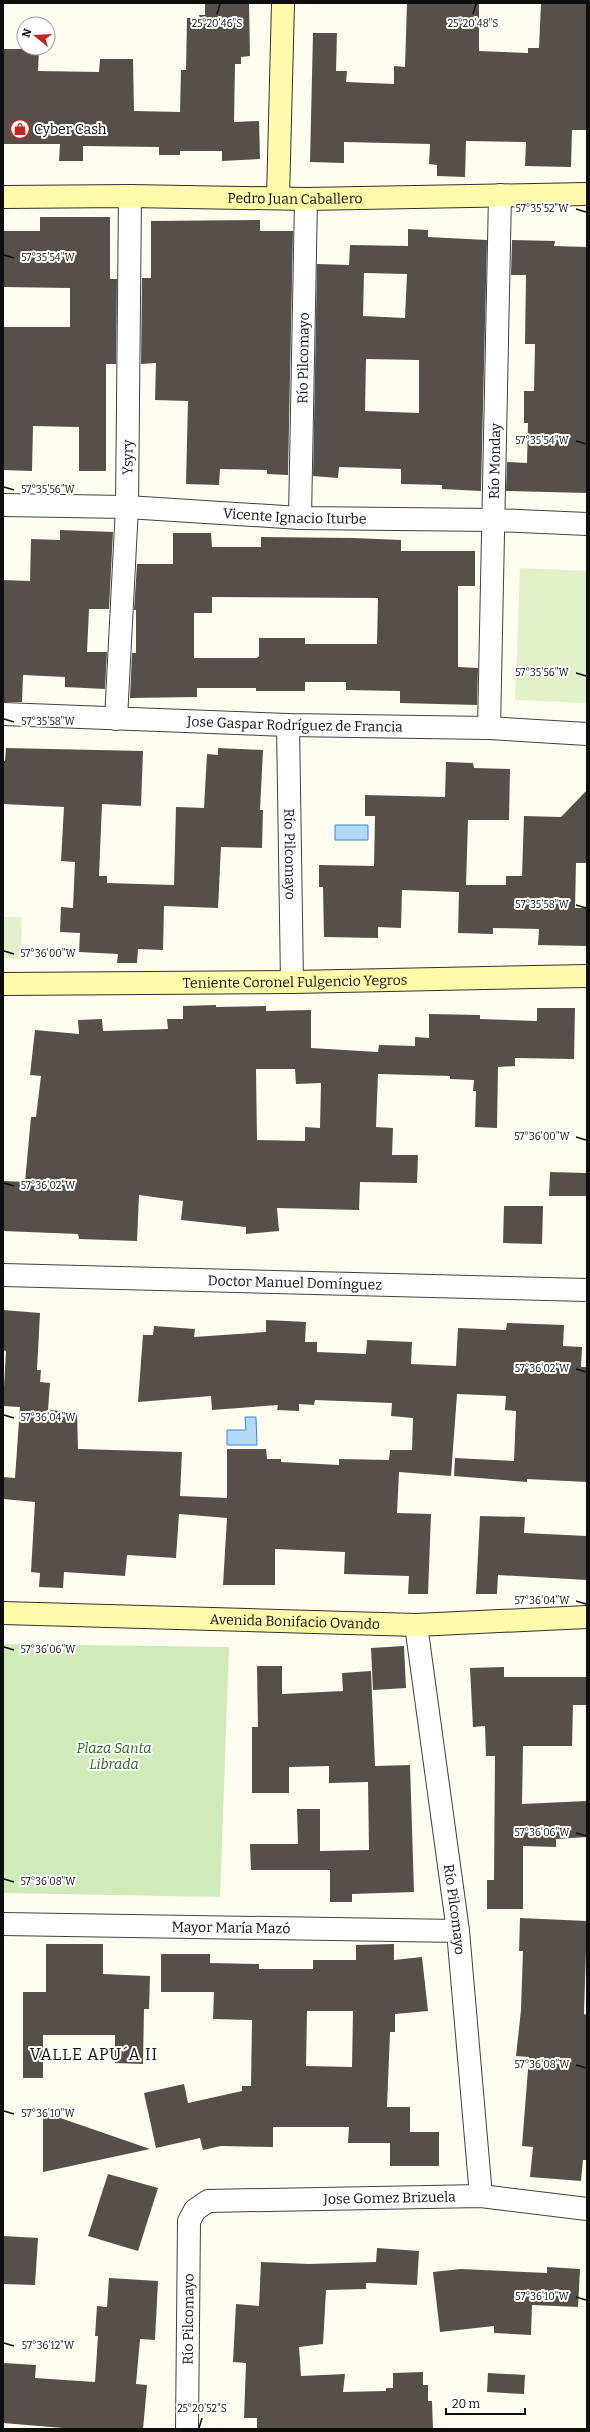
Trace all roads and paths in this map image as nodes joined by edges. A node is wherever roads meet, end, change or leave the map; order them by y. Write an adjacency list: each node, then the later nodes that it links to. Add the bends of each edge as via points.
1 (283, 3): 6 (street)
2 (587, 194): 3 (street, Pedro Juan Caballero)
3 (500, 195): 7 (street, Pedro Juan Caballero); 11 (street, Río Monday)
4 (130, 196): 5 (street, Pedro Juan Caballero); 6 (street, Pedro Juan Caballero); 9 (street, Ysyry)
5 (3, 197)
6 (278, 198): 7 (street, Pedro Juan Caballero)
7 (306, 199): 10 (street, Río Pilcomayo)
8 (3, 505): 9 (street, Vicente Ignacio Iturbe)
9 (127, 507): 10 (street, Vicente Ignacio Iturbe); 14 (street, Ysyry)
10 (300, 518): 11 (street, Vicente Ignacio Iturbe)
11 (494, 520): 12 (street, Vicente Ignacio Iturbe); 16 (street, Río Monday)
12 (587, 524)
13 (3, 714): 14 (street, Jose Gaspar Rodríguez de Francia)
14 (116, 719): 15 (street, Jose Gaspar Rodríguez de Francia)
15 (288, 725): 16 (street, Jose Gaspar Rodríguez de Francia); 19 (street, Río Pilcomayo)
16 (489, 728): 17 (street, Jose Gaspar Rodríguez de Francia)
17 (587, 734)
18 (587, 976): 19 (street, Teniente Coronel Fulgencio Yegros)
19 (292, 982): 20 (street, Teniente Coronel Fulgencio Yegros)
20 (3, 984)
21 (3, 1276): 22 (street, Doctor Manuel Domínguez)
22 (587, 1290)
23 (3, 1613): 25 (street, Avenida Bonifacio Ovando)
24 (587, 1617): 25 (street, Avenida Bonifacio Ovando)
25 (416, 1625): 27 (street, Río Pilcomayo)
26 (3, 1924): 27 (street, Mayor María Mazó)
27 (458, 1931): 28 (street, Río Pilcomayo)
28 (481, 2196): 29 (street, Jose Gomez Brizuela); 30 (street, Jose Gomez Brizuela, via 208,2201)
29 (587, 2209)
30 (195, 2210): 31 (street, Río Pilcomayo, via 189,2221)
31 (187, 2429)

